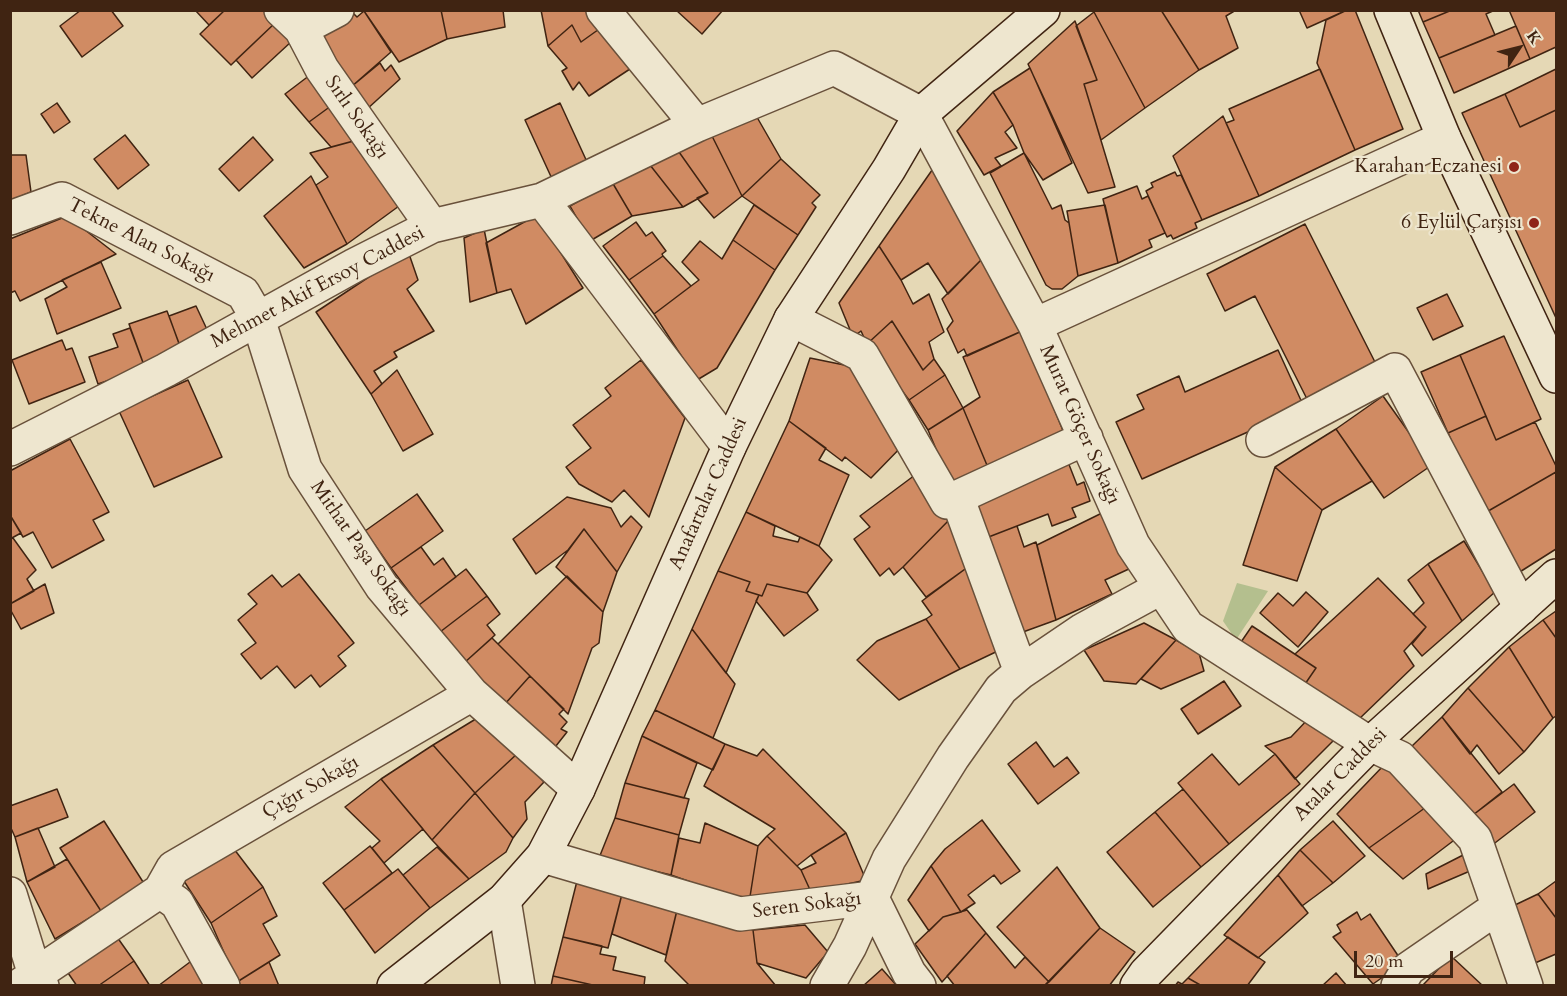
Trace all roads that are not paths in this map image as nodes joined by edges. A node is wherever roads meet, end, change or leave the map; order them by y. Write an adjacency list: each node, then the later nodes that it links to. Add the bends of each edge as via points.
1 (337, 10): 5 (street)
2 (603, 10): 7 (street)
3 (1043, 10): 6 (street, Anafartalar Caddesi)
4 (1391, 10): 8 (street)
5 (291, 20): 11 (street, Sırlı Sokağı)
6 (921, 114): 7 (street, Mehmet Akif Ersoy Caddesi, via 834,68); 13 (street, Anafartalar Caddesi); 14 (street, Murat Göçer Sokağı)
7 (697, 125): 9 (street, Mehmet Akif Ersoy Caddesi)
8 (1444, 138): 14 (street); 15 (street)
9 (542, 200): 11 (street, Mehmet Akif Ersoy Caddesi); 18 (street)
10 (10, 218): 12 (street, Tekne Alan Sokağı, via 62,199 243,293)
11 (432, 226): 12 (street, Mehmet Akif Ersoy Caddesi)
12 (258, 319): 19 (street, Mehmet Akif Ersoy Caddesi); 25 (street, Mithat Paşa Sokağı, via 305,469 382,587)
13 (791, 319): 18 (street, Anafartalar Caddesi); 20 (street, via 862,355 947,502)
14 (1035, 326): 16 (street, Murat Göçer Sokağı)
15 (1557, 375)
16 (1086, 438): 20 (street); 22 (street, Murat Göçer Sokağı, via 1133,545)
17 (1263, 440): 23 (street, via 1395,370)
18 (729, 447): 27 (street, Anafartalar Caddesi)
19 (10, 448)
20 (957, 497): 24 (street)
21 (1557, 576): 23 (street, Atalar Caddesi)
22 (1160, 588): 24 (street, via 1083,630); 26 (street, Murat Göçer Sokağı, via 1188,627)
23 (1521, 608): 26 (street, Atalar Caddesi)
24 (1021, 672): 31 (street, via 1001,689 953,757 890,859)
25 (472, 694): 27 (street, Mithat Paşa Sokağı); 29 (street, Çığır Sokağı, via 173,868)
26 (1370, 744): 33 (street, Murat Göçer Sokağı, via 1400,758 1475,839); 40 (street, Atalar Caddesi)
27 (578, 789): 28 (street, Anafartalar Caddesi)
28 (543, 856): 31 (street, Seren Sokağı, via 740,914); 32 (street, Anafartalar Caddesi)
29 (160, 891): 34 (street, Çığır Sokağı); 35 (street, via 177,903)
30 (10, 894): 34 (street)
31 (872, 898): 38 (street); 39 (street, Seren Sokağı, via 909,974)
32 (504, 900): 36 (street, Anafartalar Caddesi); 37 (street)
33 (1498, 907): 41 (street, via 1408,969); 42 (street, Murat Göçer Sokağı)
34 (32, 982)
35 (223, 986)
36 (394, 986)
37 (518, 986)
38 (827, 986)
39 (919, 986)
40 (1137, 986)
41 (1398, 986)
42 (1526, 986)

